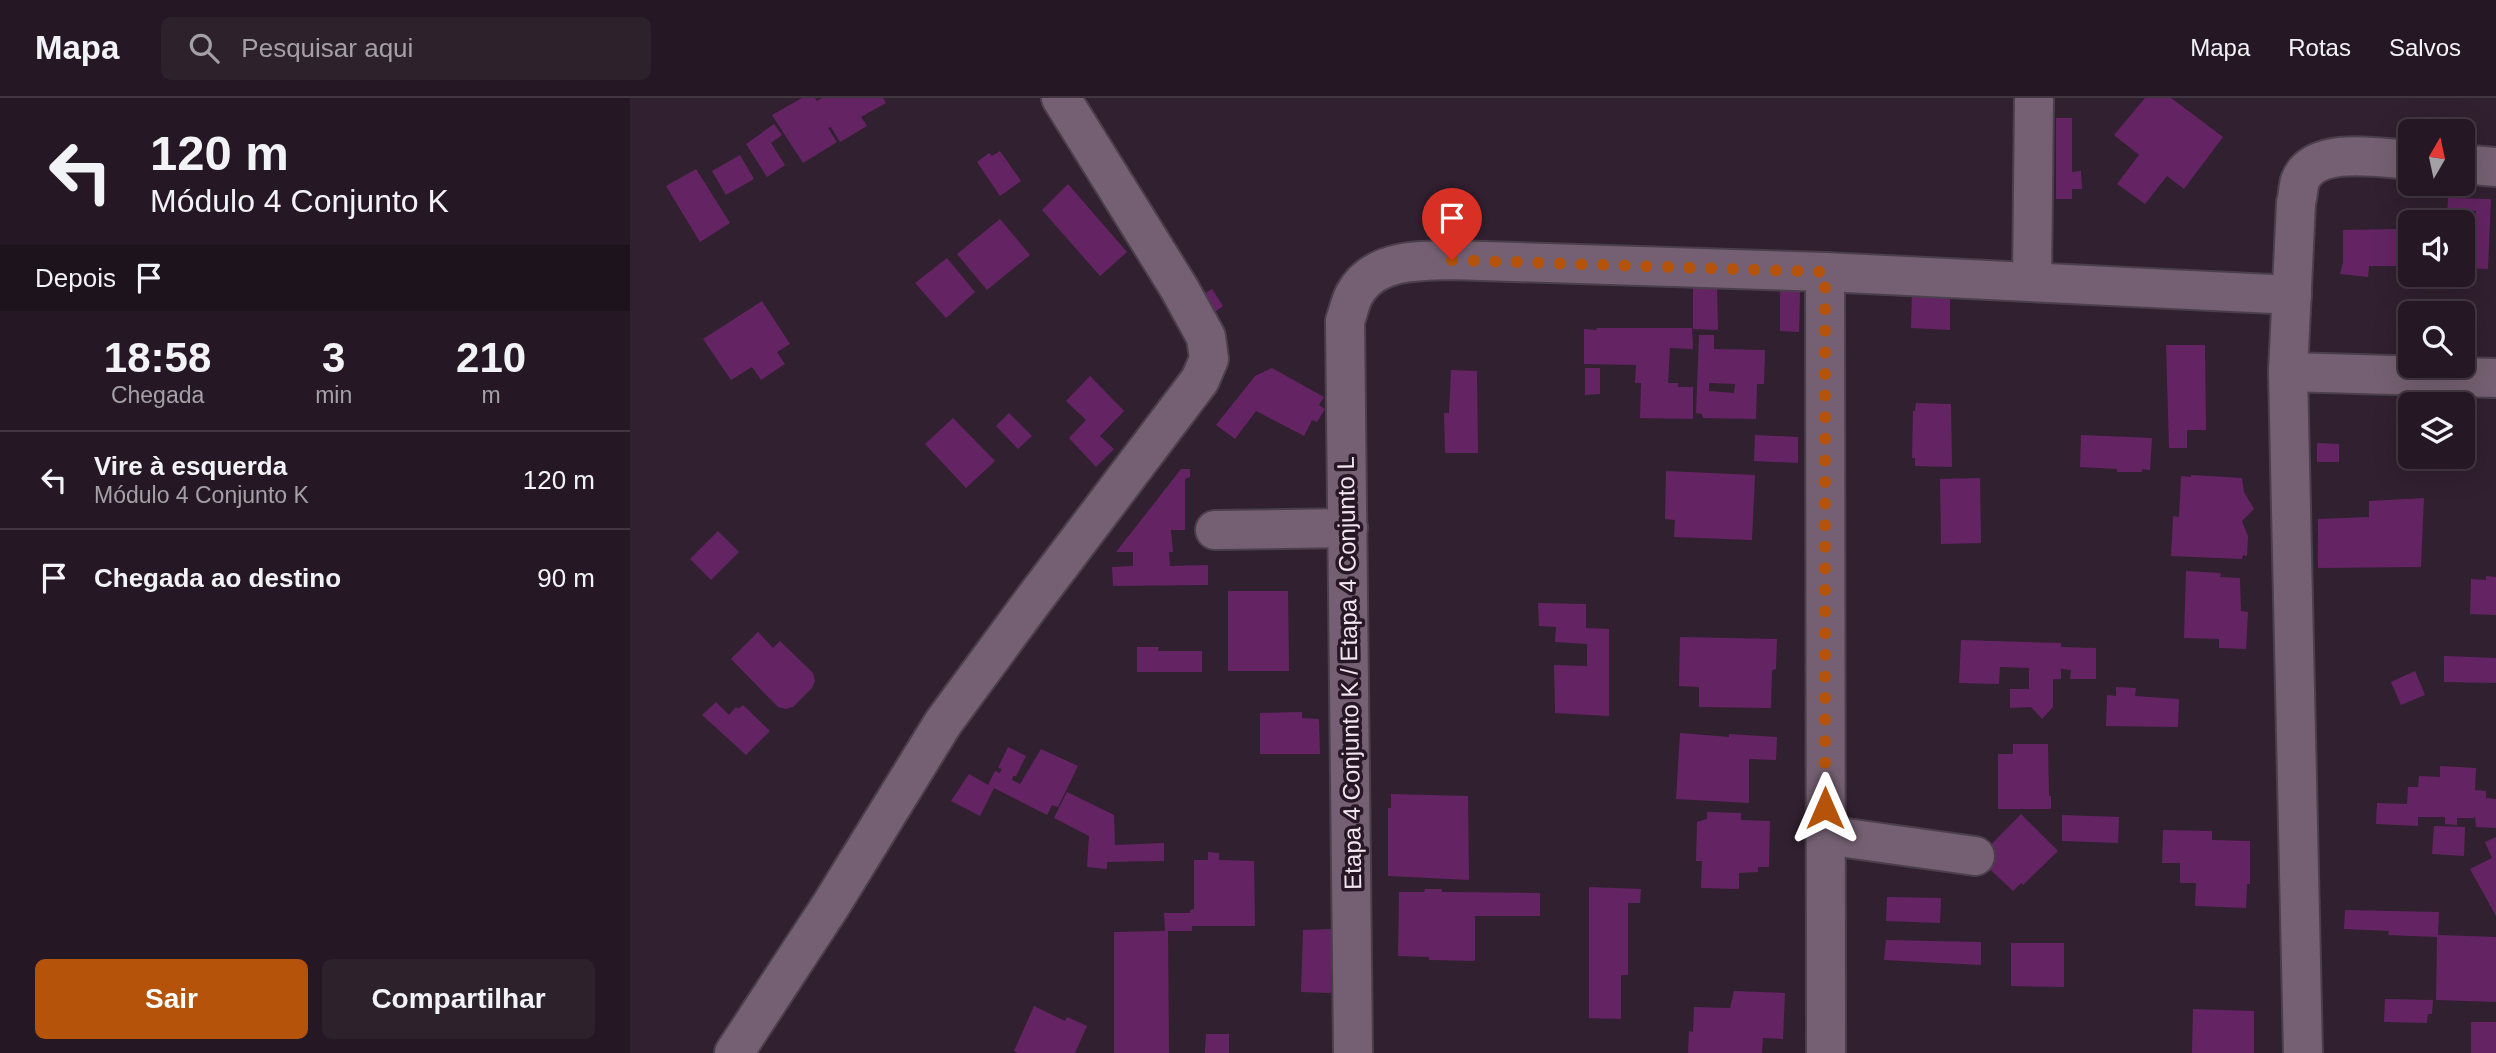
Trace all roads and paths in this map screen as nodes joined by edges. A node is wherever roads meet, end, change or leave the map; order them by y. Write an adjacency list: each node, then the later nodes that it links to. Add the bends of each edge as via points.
1 (1061, 98): 15 (street, via 1201,327 1209,349 1206,369 943,723)
2 (2034, 98): 7 (street)
3 (2398, 159): 8 (street, via 2340,156 2308,169 2297,203)
4 (2475, 165): 5 (street)
5 (2496, 167)
6 (1825, 272): 7 (street); 11 (street, Etapa 4 Conjunto K / Etapa 4 Conjunto L, via 1452,260 1410,261 1383,268 1354,294 1345,321); 13 (street)
7 (2032, 282): 8 (street)
8 (2292, 295): 9 (street)
9 (2288, 372): 10 (street); 18 (street)
10 (2496, 379)
11 (1348, 528): 12 (street); 16 (street, Etapa 4 Conjunto K / Etapa 4 Conjunto L)
12 (1215, 530)
13 (1825, 835): 14 (street); 17 (street)
14 (1975, 856)
15 (734, 1053)
16 (1353, 1053)
17 (1826, 1053)
18 (2303, 1053)

